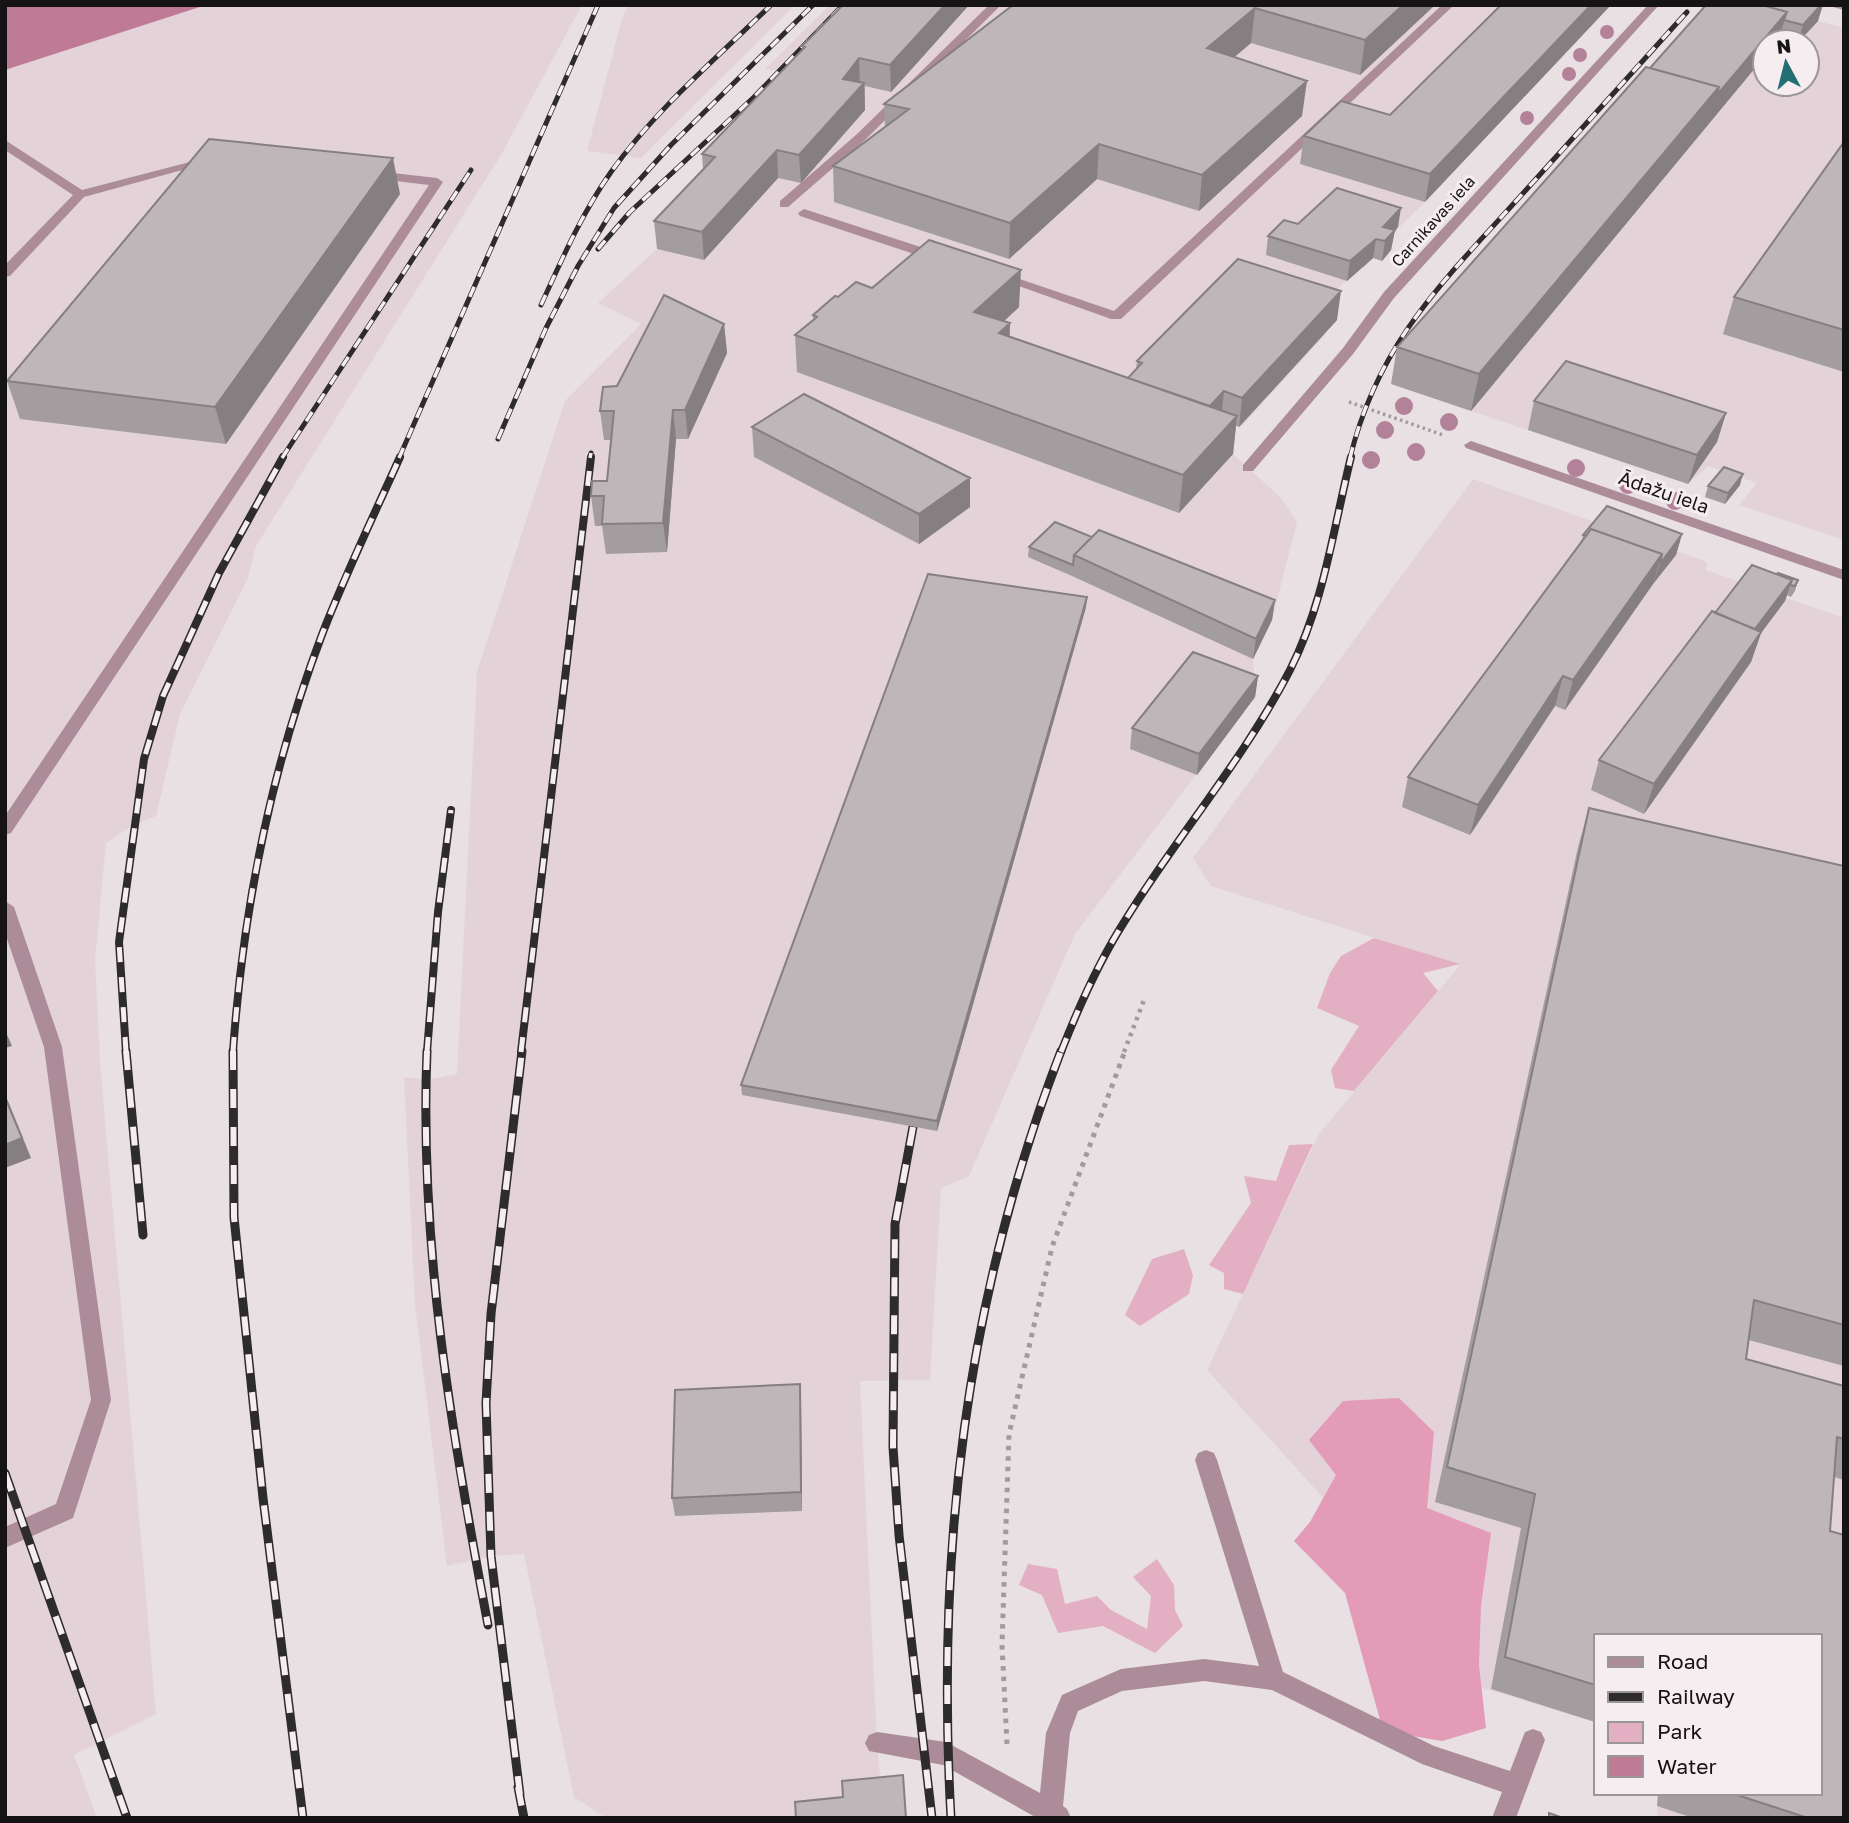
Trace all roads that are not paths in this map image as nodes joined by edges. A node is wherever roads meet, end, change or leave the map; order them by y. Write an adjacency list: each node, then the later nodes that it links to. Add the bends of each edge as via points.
1 (996, 5): 10 (street, via 860,138)
2 (1449, 5): 14 (street, via 1116,316)
3 (1654, 5): 16 (street, Carnikavas iela, via 1389,295 1348,351)
4 (1837, 5): 5 (street)
5 (1844, 7)
6 (5, 144): 9 (street)
7 (219, 158): 9 (street)
8 (355, 173): 18 (street, via 437,182)
9 (80, 194): 13 (street)
10 (784, 204)
11 (804, 212): 12 (street)
12 (947, 260)
13 (5, 272)
14 (986, 273)
15 (1471, 445): 17 (street, Ādažu iela)
16 (1248, 468)
17 (1844, 575)
18 (5, 829)
19 (5, 907): 21 (street, via 53,1047 101,1400 65,1511)
20 (1206, 1460): 22 (street)
21 (5, 1538)
22 (1274, 1679): 25 (street, via 1430,1756); 26 (street, via 1204,1670 1121,1680 1070,1703 1058,1733)
23 (1534, 1740): 25 (street)
24 (877, 1743): 26 (street, via 946,1754)
25 (1516, 1786): 27 (street)
26 (1055, 1815)
27 (1504, 1818)

